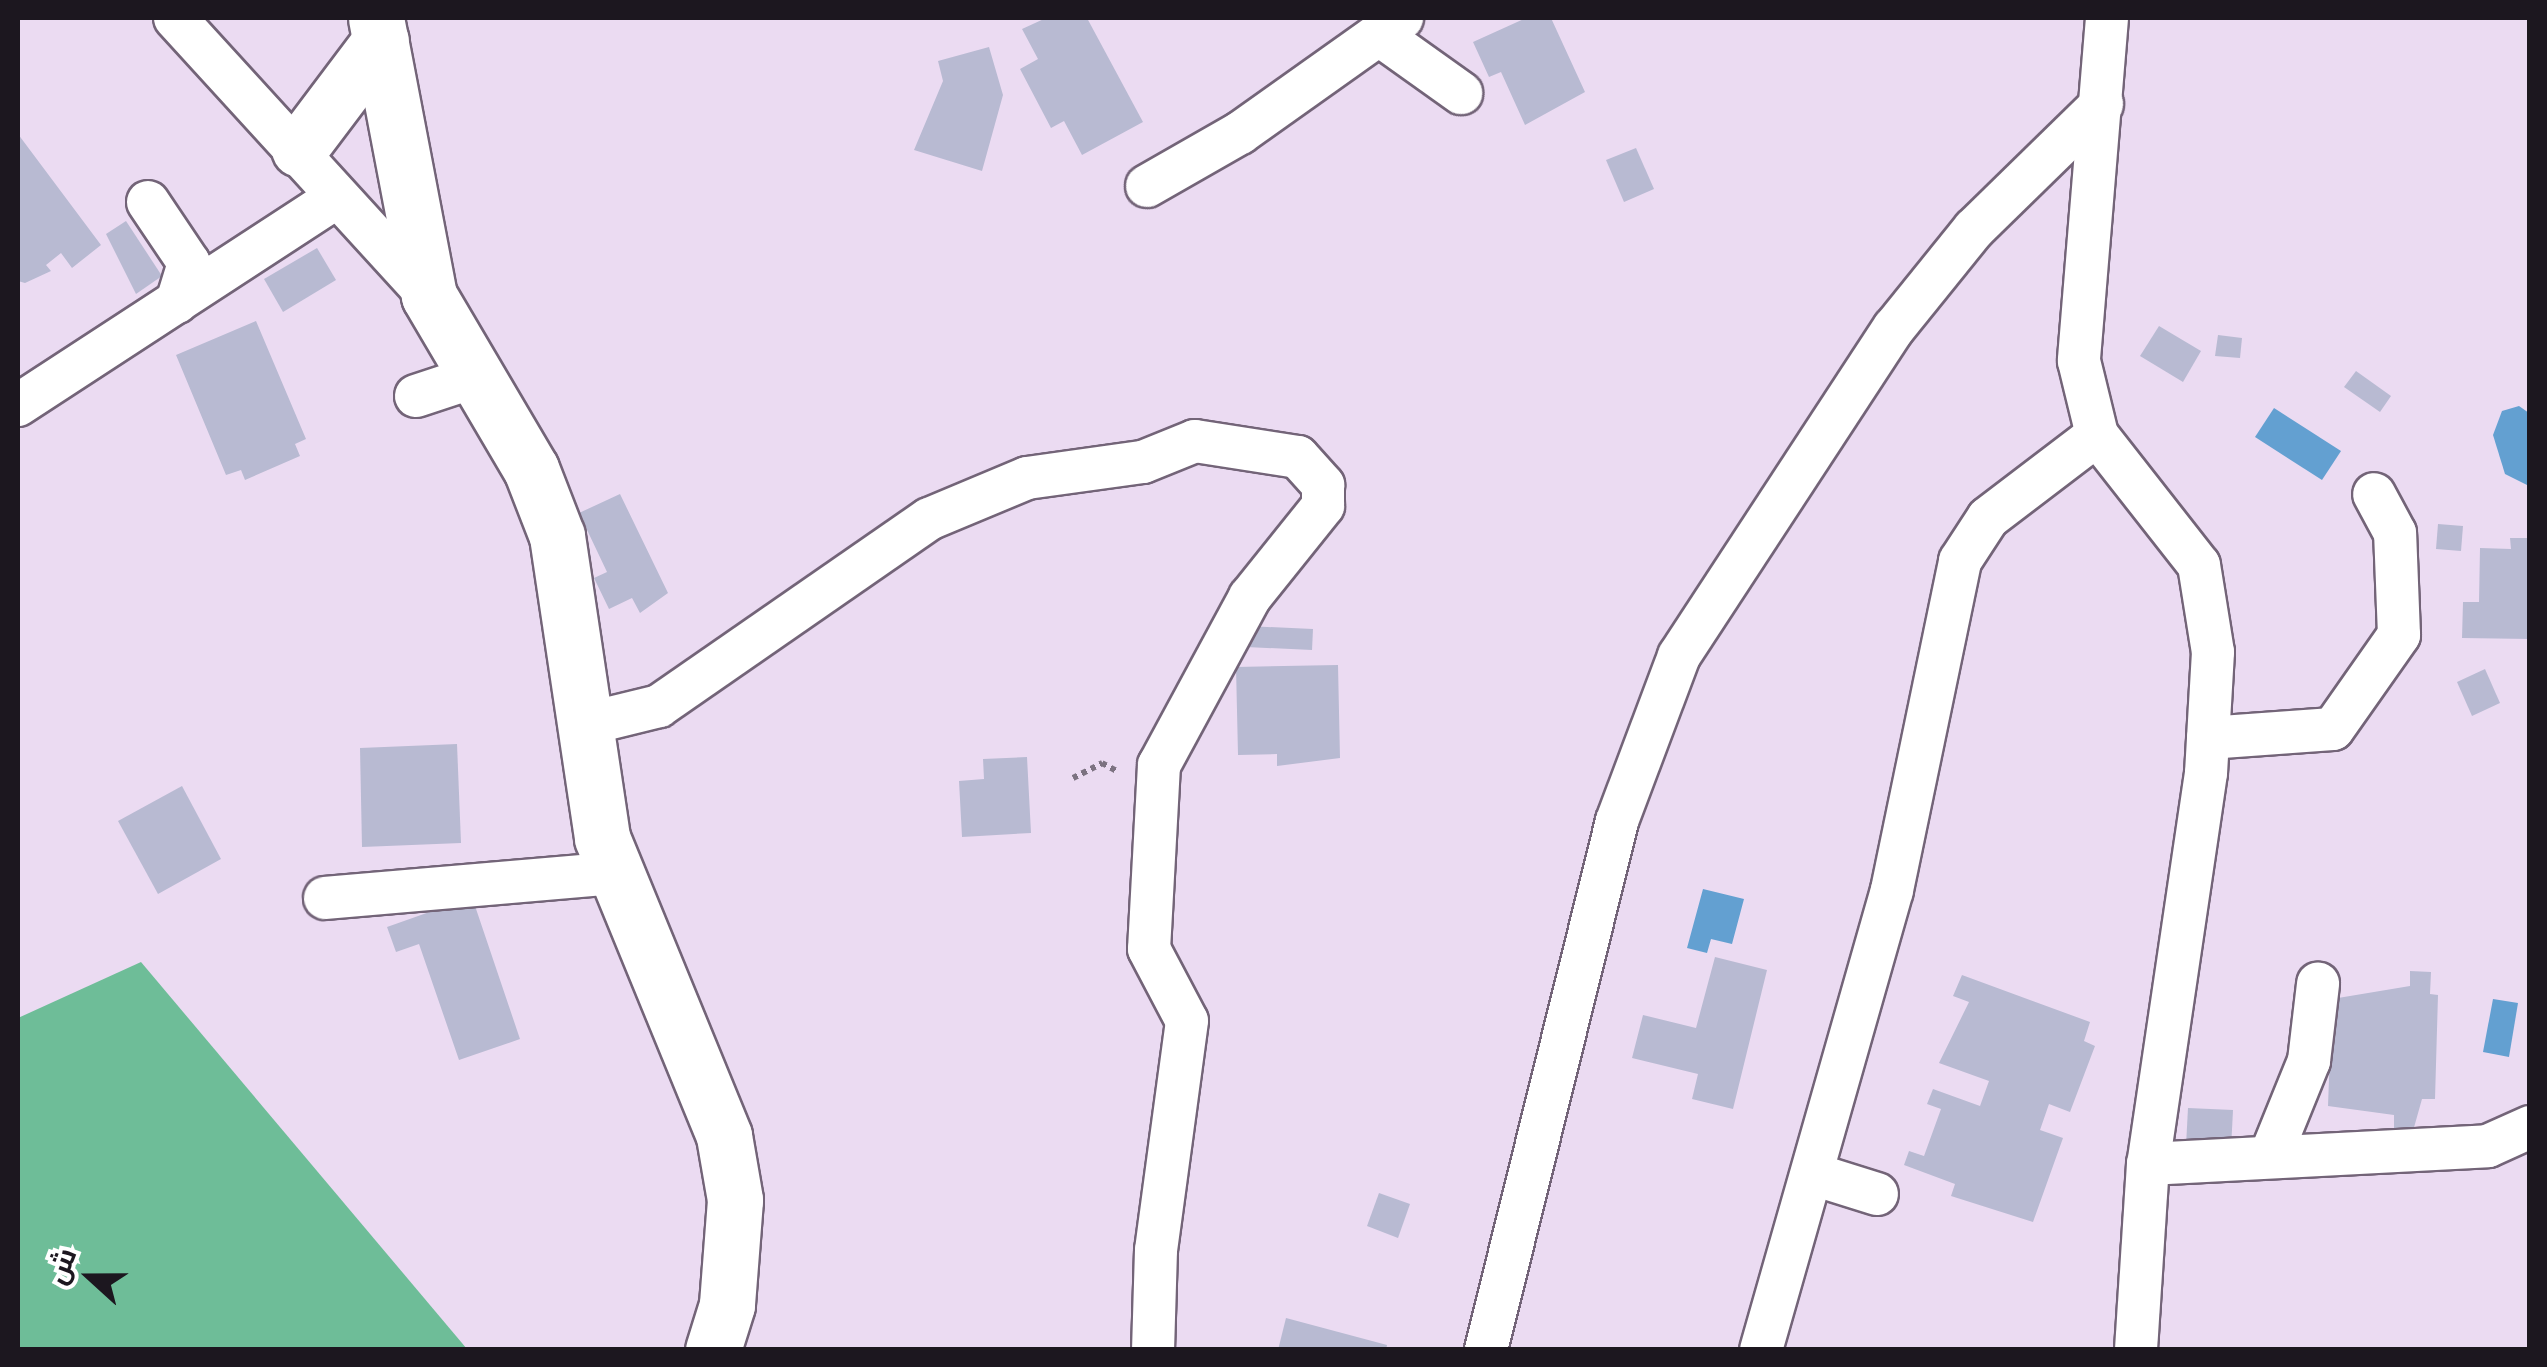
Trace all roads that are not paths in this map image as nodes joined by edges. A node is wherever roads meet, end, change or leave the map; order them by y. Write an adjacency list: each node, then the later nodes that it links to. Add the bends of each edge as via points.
1 (175, 18): 7 (street)
2 (2107, 18): 6 (street)
3 (378, 28): 7 (main road); 11 (main road)
4 (1393, 28): 5 (street); 8 (street)
5 (1461, 94)
6 (2102, 104): 16 (street, via 2080,361); 30 (street, via 1974,230 1894,328 1680,656 1617,820)
7 (299, 149): 9 (street)
8 (1147, 186)
9 (336, 198): 11 (street); 12 (street)
10 (148, 202): 12 (street, via 181,239 189,263)
11 (429, 296): 13 (main road)
12 (177, 302): 15 (street)
13 (480, 375): 14 (street); 18 (main road, via 557,536)
14 (416, 396)
15 (18, 405)
16 (2096, 435): 19 (street, via 2199,565 2213,652); 26 (street, via 1988,518 1960,561 1892,890)
17 (2374, 494): 19 (street, via 2395,533 2399,635 2333,729)
18 (590, 723): 20 (main road, via 590,789); 29 (street, via 659,706 930,519 1027,478 1144,462 1195,441 1298,457 1322,484 1323,506 1250,597 1159,765 1149,949 1187,1022 1156,1250)
19 (2208, 738): 25 (street)
20 (614, 873): 21 (street); 28 (main road, via 724,1136 735,1200)
21 (325, 898)
22 (2318, 984): 24 (street, via 2309,1060)
23 (2530, 1128): 24 (street, via 2488,1146)
24 (2270, 1157): 25 (street)
25 (2148, 1164): 32 (street)
26 (1813, 1174): 27 (street); 31 (street)
27 (1876, 1194)
28 (713, 1350)
29 (1153, 1350)
30 (1486, 1350)
31 (1761, 1350)
32 (2136, 1350)

